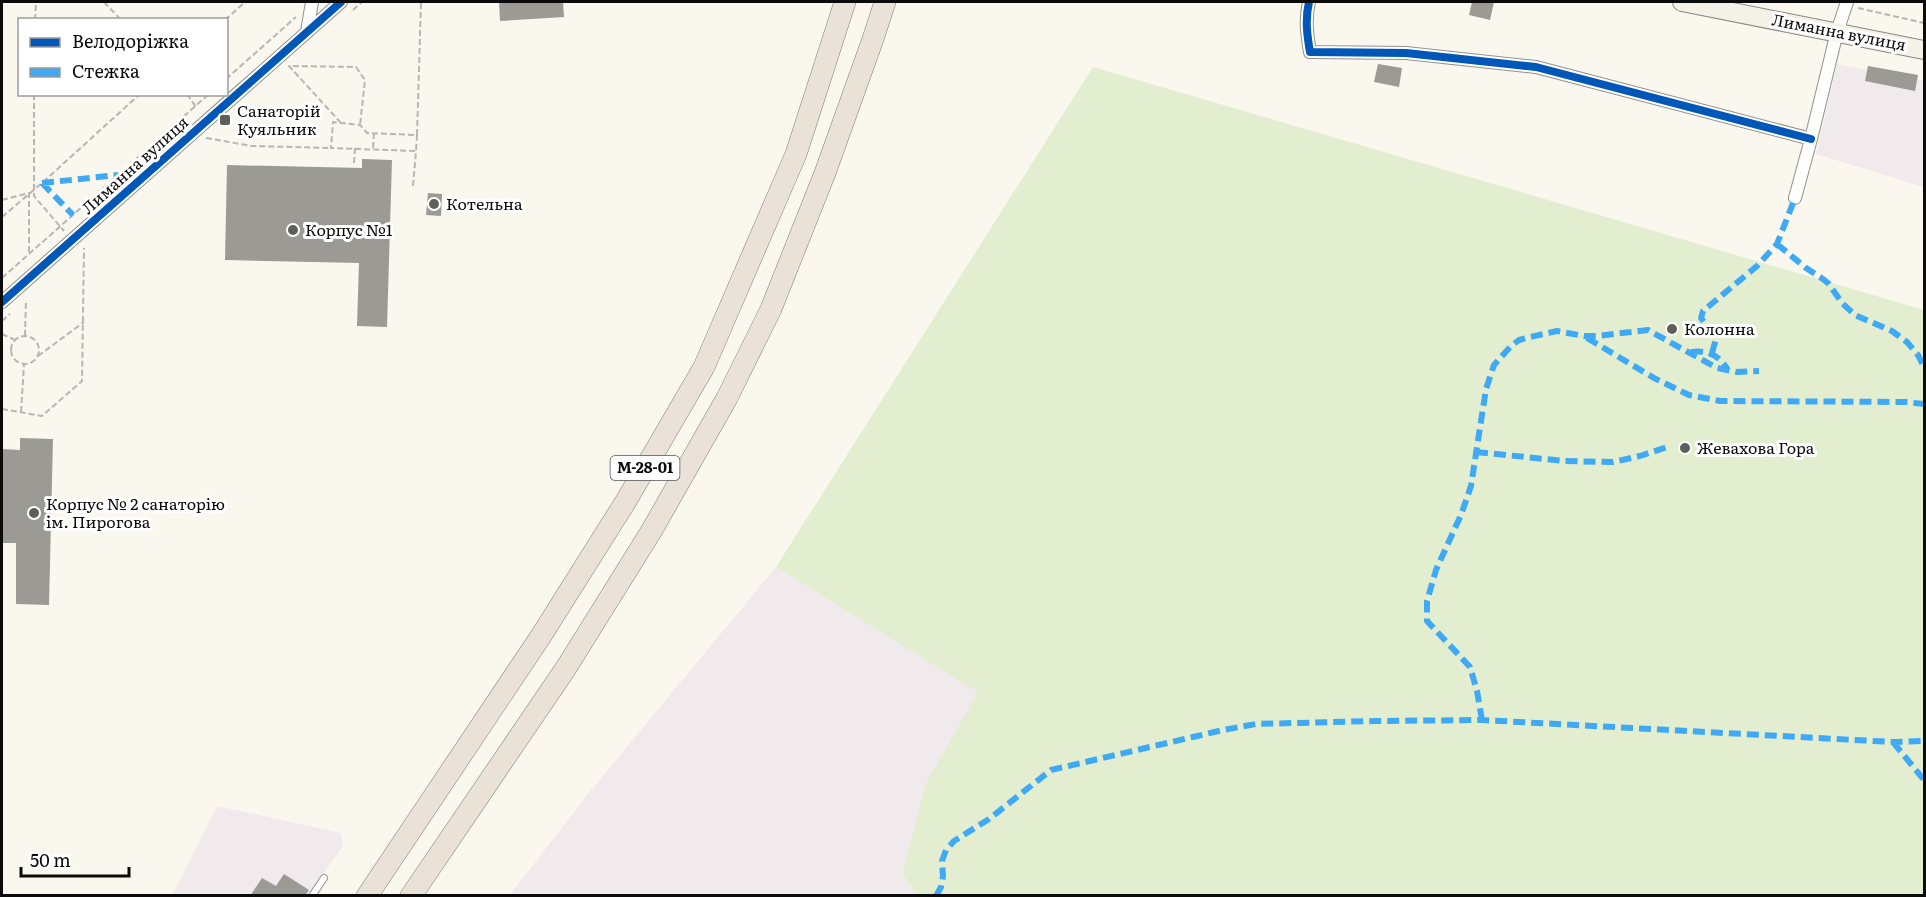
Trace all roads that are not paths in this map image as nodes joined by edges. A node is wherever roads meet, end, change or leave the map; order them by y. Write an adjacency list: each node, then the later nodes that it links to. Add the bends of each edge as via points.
1 (312, 2): 8 (street)
2 (341, 2): 8 (street, Лиманна вулиця)
3 (845, 2): 16 (highway, М-28-01, via 796,154 704,367 541,636)
4 (885, 2): 17 (highway, М-28-01, via 817,194 771,309 727,398 652,530 566,668)
5 (1309, 2): 11 (street, via 1310,52 1406,53 1536,67)
6 (1682, 2): 9 (main road, Лиманна вулиця)
7 (1847, 3): 9 (street)
8 (307, 32): 13 (street, Лиманна вулиця)
9 (1837, 32): 10 (main road, Лиманна вулиця); 11 (street)
10 (1924, 50)
11 (1811, 139): 12 (street)
12 (1795, 198)
13 (2, 302)
14 (324, 878): 15 (lane)
15 (312, 896)
16 (367, 896)
17 (411, 896)

